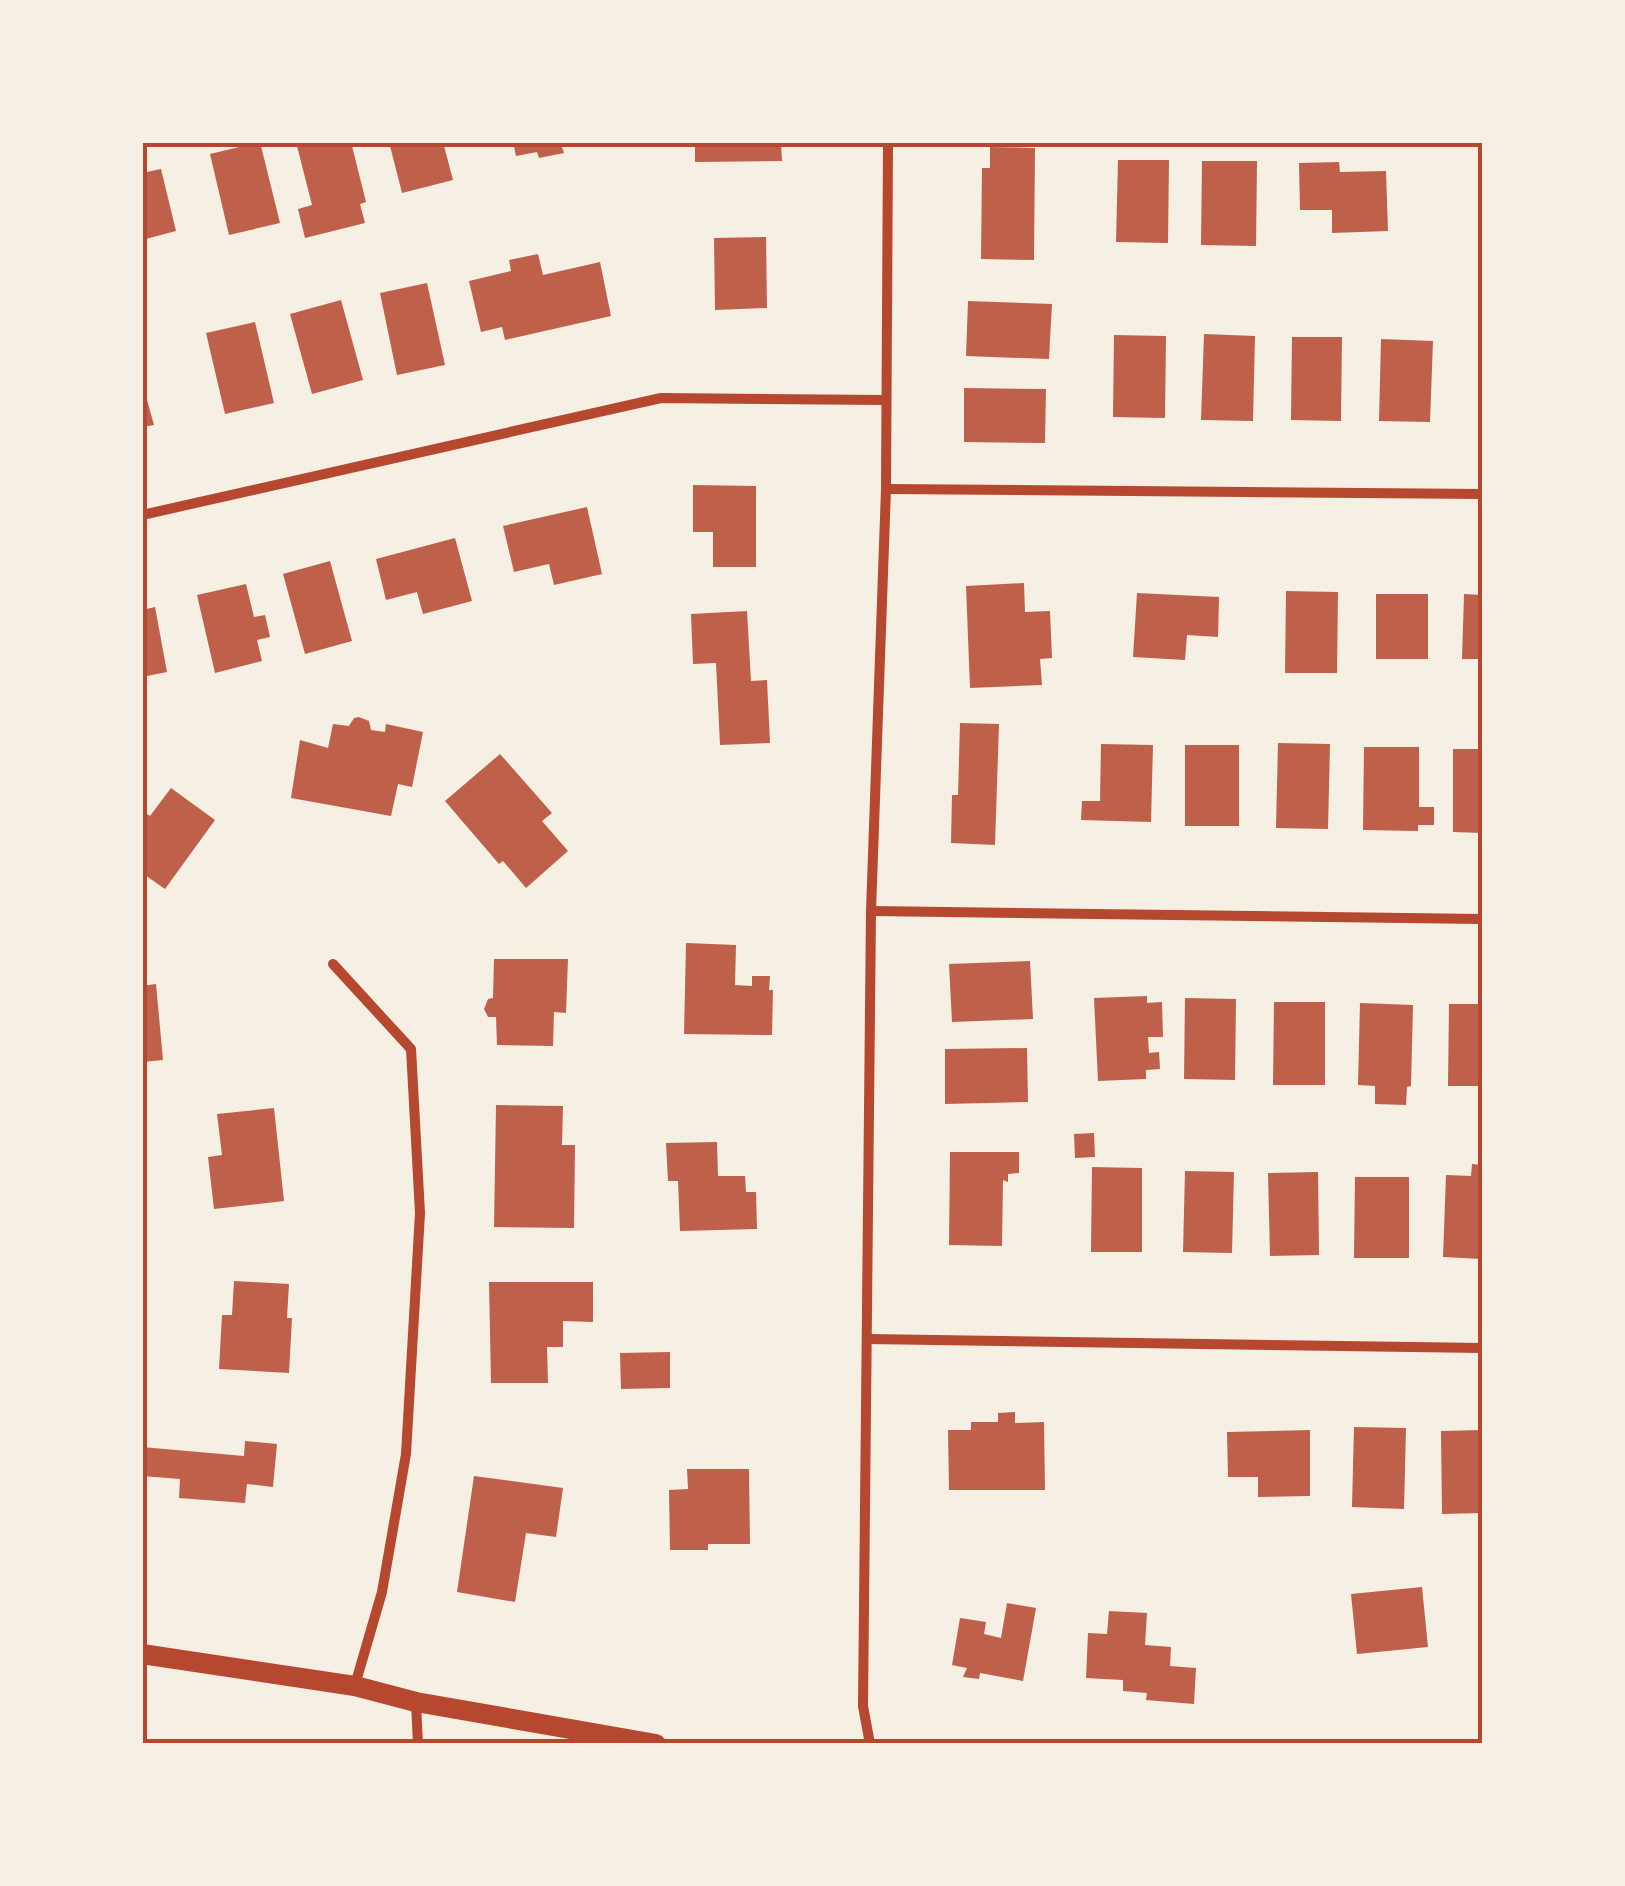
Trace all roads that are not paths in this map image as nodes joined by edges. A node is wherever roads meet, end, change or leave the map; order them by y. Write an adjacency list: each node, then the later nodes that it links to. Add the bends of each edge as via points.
1 (888, 142): 2 (street)
2 (886, 400): 3 (street); 5 (street, via 661,398)
3 (886, 488): 4 (street); 6 (street)
4 (1482, 494)
5 (142, 514)
6 (871, 911): 7 (street); 9 (street)
7 (1482, 919)
8 (333, 964): 12 (street, via 411,1049 420,1213 406,1454 382,1592)
9 (867, 1339): 10 (street); 16 (street, via 863,1706)
10 (1482, 1348)
11 (142, 1654): 12 (main road)
12 (355, 1686): 13 (main road)
13 (416, 1702): 14 (street); 15 (main road)
14 (418, 1744)
15 (656, 1744)
16 (870, 1744)

